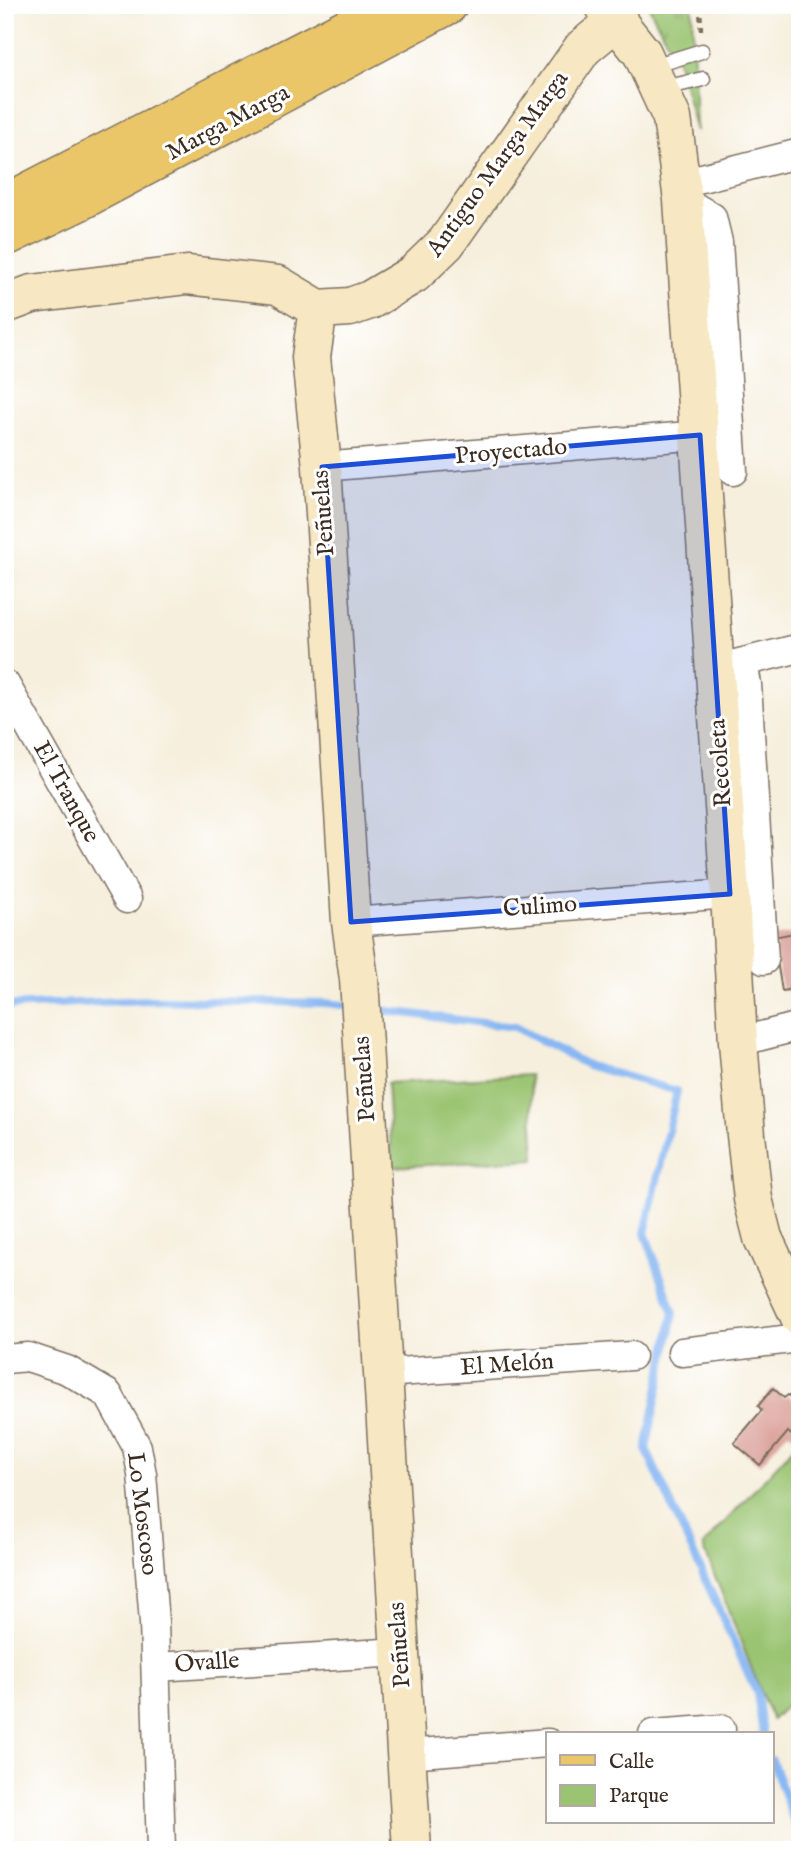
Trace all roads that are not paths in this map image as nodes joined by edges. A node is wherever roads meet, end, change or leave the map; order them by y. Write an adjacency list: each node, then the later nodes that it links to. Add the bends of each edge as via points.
1 (391, 5): 9 (main road, Marga Marga)
2 (448, 5): 10 (main road, Marga Marga)
3 (611, 12): 5 (street, Recoleta, via 642,52); 12 (street, Antiguo Marga Marga, via 446,243 414,274 370,300)
4 (702, 51): 5 (lane)
5 (654, 78): 6 (lane); 8 (street, Recoleta, via 672,118)
6 (703, 79)
7 (800, 153): 8 (street)
8 (683, 191): 13 (street, Recoleta); 15 (street, via 712,217 718,243)
9 (5, 204)
10 (5, 237)
11 (5, 304): 12 (street, via 32,294 187,275 278,285)
12 (318, 309): 14 (street, Peñuelas, via 311,356)
13 (700, 436): 14 (street, Proyectado); 17 (street, Recoleta)
14 (322, 467): 21 (street, Peñuelas)
15 (733, 471)
16 (800, 648): 17 (street)
17 (729, 666): 19 (street, Recoleta); 22 (street, Recoleta, via 747,684)
18 (5, 684): 20 (street, El Tranque)
19 (730, 894): 21 (street, Culimo); 24 (street, Recoleta)
20 (127, 899)
21 (351, 922): 30 (street, Peñuelas, via 359,979)
22 (764, 960)
23 (800, 1026): 24 (street)
24 (738, 1042): 25 (street, Recoleta, via 753,1199 763,1238)
25 (800, 1317)
26 (800, 1338): 27 (street)
27 (682, 1352)
28 (631, 1356): 30 (street, El Melón)
29 (5, 1359): 32 (street, Lo Moscoso, via 29,1357 67,1370 107,1394 137,1447 146,1510)
30 (383, 1373): 31 (street, Peñuelas)
31 (400, 1652): 32 (street, Ovalle); 36 (street, Peñuelas)
32 (156, 1667): 37 (street, Ovalle)
33 (721, 1729): 34 (street)
34 (680, 1732)
35 (546, 1743): 36 (street)
36 (407, 1754): 38 (street, Peñuelas)
37 (161, 1850)
38 (412, 1850)

